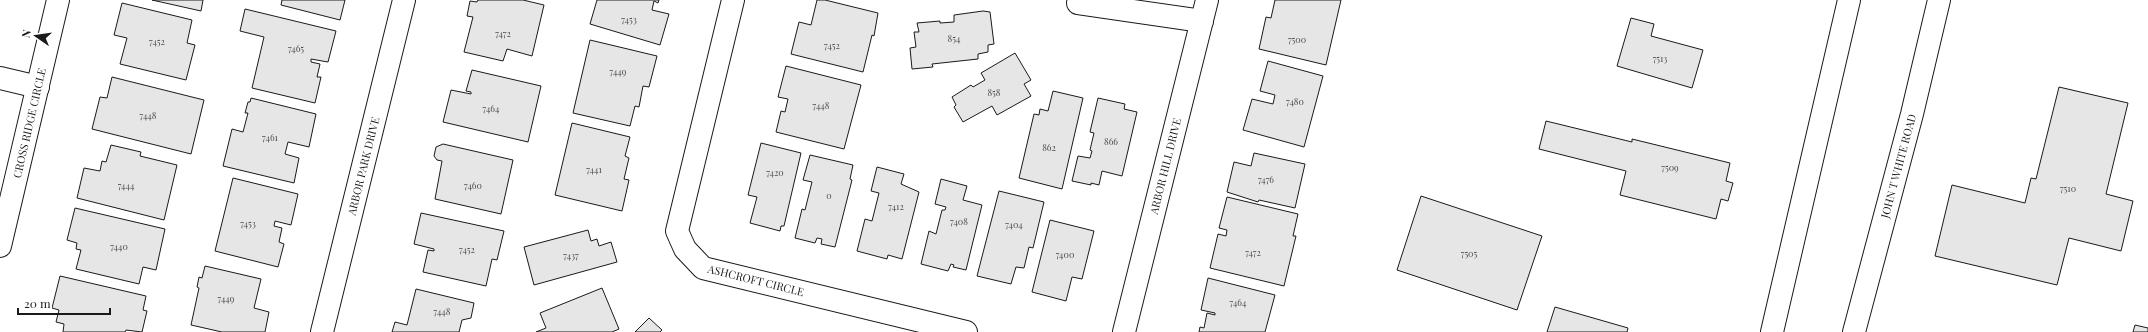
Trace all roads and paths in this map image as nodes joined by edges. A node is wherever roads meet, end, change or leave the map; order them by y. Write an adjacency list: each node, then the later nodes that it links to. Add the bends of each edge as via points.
1 (58, 0): 10 (street, CROSS RIDGE CIRCLE)
2 (404, 0): 12 (street, ARBOR PARK DRIVE)
3 (733, 0): 13 (street, ASHCROFT CIRCLE, via 677,231 685,249 703,268)
4 (1207, 0): 8 (street, ARBOR HILL DRIVE)
5 (1849, 0): 15 (street)
6 (1939, 0): 16 (street, JOHN T WHITE ROAD, via 1912,114)
7 (1078, 3): 8 (street)
8 (1202, 21): 14 (street, ARBOR HILL DRIVE)
9 (0, 78): 10 (street)
10 (38, 87): 11 (street, CROSS RIDGE CIRCLE)
11 (0, 246)
12 (322, 332)
13 (966, 332)
14 (1124, 332)
15 (1772, 332)
16 (1854, 332)

